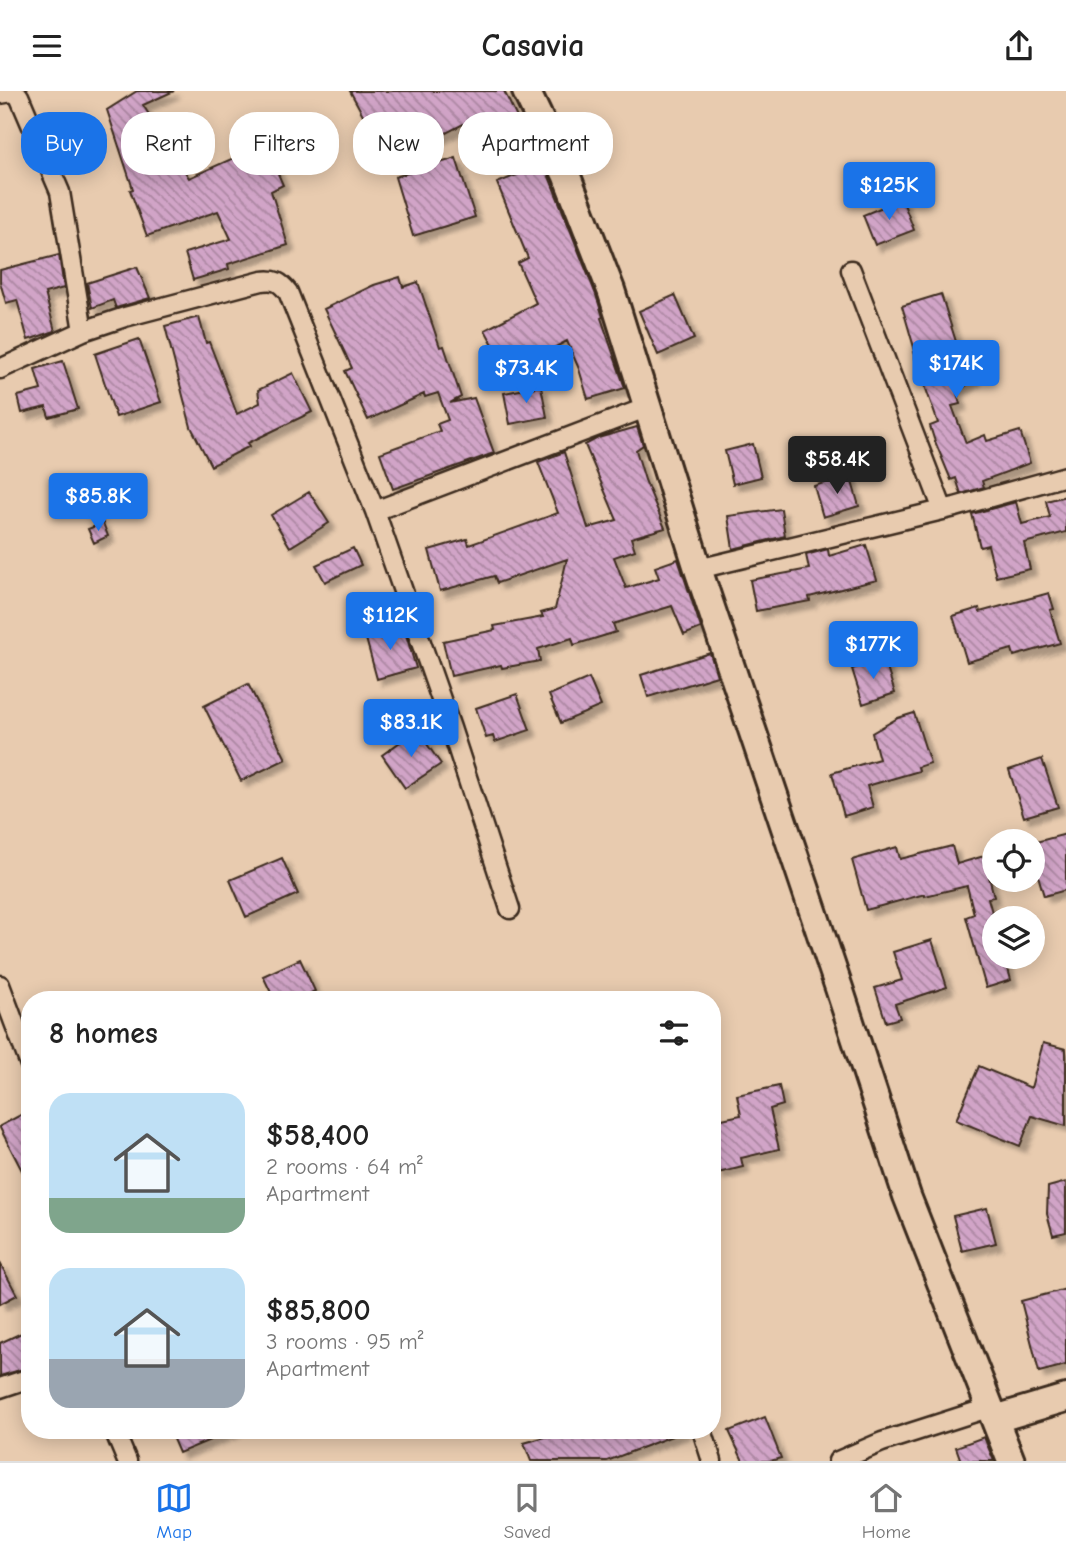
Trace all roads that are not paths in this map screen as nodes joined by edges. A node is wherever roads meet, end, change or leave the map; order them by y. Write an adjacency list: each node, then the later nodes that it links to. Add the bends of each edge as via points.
1 (526, 91): 6 (street, via 571,187 611,290)
2 (0, 94): 4 (street, via 19,96 60,192)
3 (851, 270): 8 (street)
4 (83, 331): 5 (street); 9 (street, via 262,281 281,283)
5 (0, 369)
6 (648, 407): 9 (street); 10 (street)
7 (1066, 475): 8 (street)
8 (943, 510): 10 (street)
9 (375, 511): 11 (street)
10 (698, 569): 17 (street, via 907,1196)
11 (510, 909)
12 (0, 985): 13 (street)
13 (21, 1041)
14 (21, 1381): 15 (street)
15 (0, 1388)
16 (1066, 1398): 17 (street)
17 (993, 1413): 22 (street, via 882,1442); 23 (street)
18 (118, 1439): 20 (street)
19 (705, 1439): 21 (street)
20 (127, 1461)
21 (712, 1461)
22 (838, 1461)
23 (1011, 1461)

